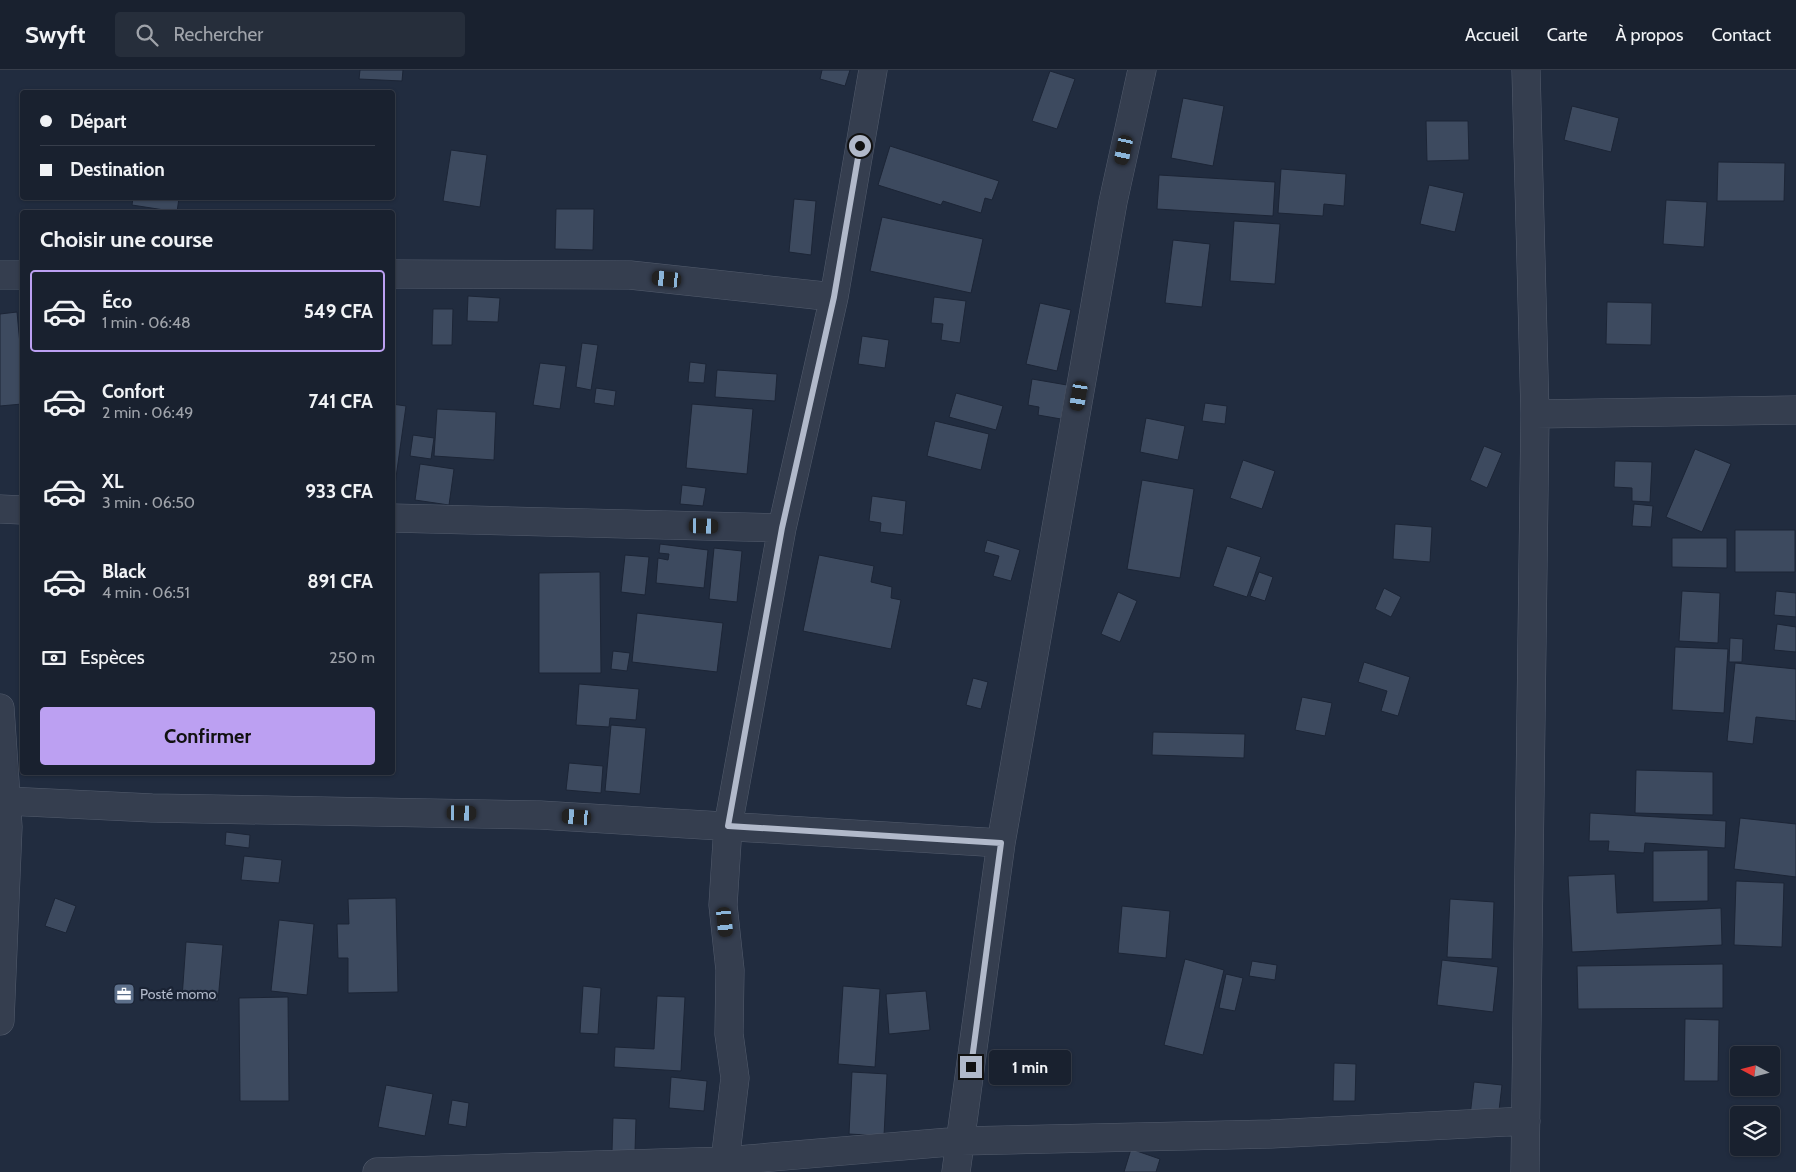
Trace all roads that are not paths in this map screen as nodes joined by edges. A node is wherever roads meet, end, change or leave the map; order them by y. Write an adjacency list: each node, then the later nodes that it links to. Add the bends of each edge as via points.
1 (873, 70): 7 (street)
2 (1142, 70): 17 (street, via 1113,202)
3 (1526, 70): 9 (street)
4 (395, 274): 7 (street, via 630,275)
5 (0, 275): 6 (street)
6 (20, 275)
7 (834, 297): 13 (street)
8 (1796, 410): 9 (street)
9 (1535, 414): 19 (street)
10 (0, 509): 11 (street)
11 (20, 510)
12 (395, 518): 13 (street)
13 (782, 528): 16 (street)
14 (0, 708): 15 (street)
15 (7, 801): 16 (street, via 152,808 540,815); 18 (street)
16 (728, 826): 17 (street); 21 (street, via 723,905 735,1078)
17 (1001, 843): 20 (street)
18 (0, 1021)
19 (1526, 1121): 20 (street, via 1271,1134); 24 (street)
20 (961, 1141): 21 (street); 23 (street)
21 (725, 1161): 22 (street)
22 (377, 1172)
23 (956, 1172)
24 (1525, 1172)

